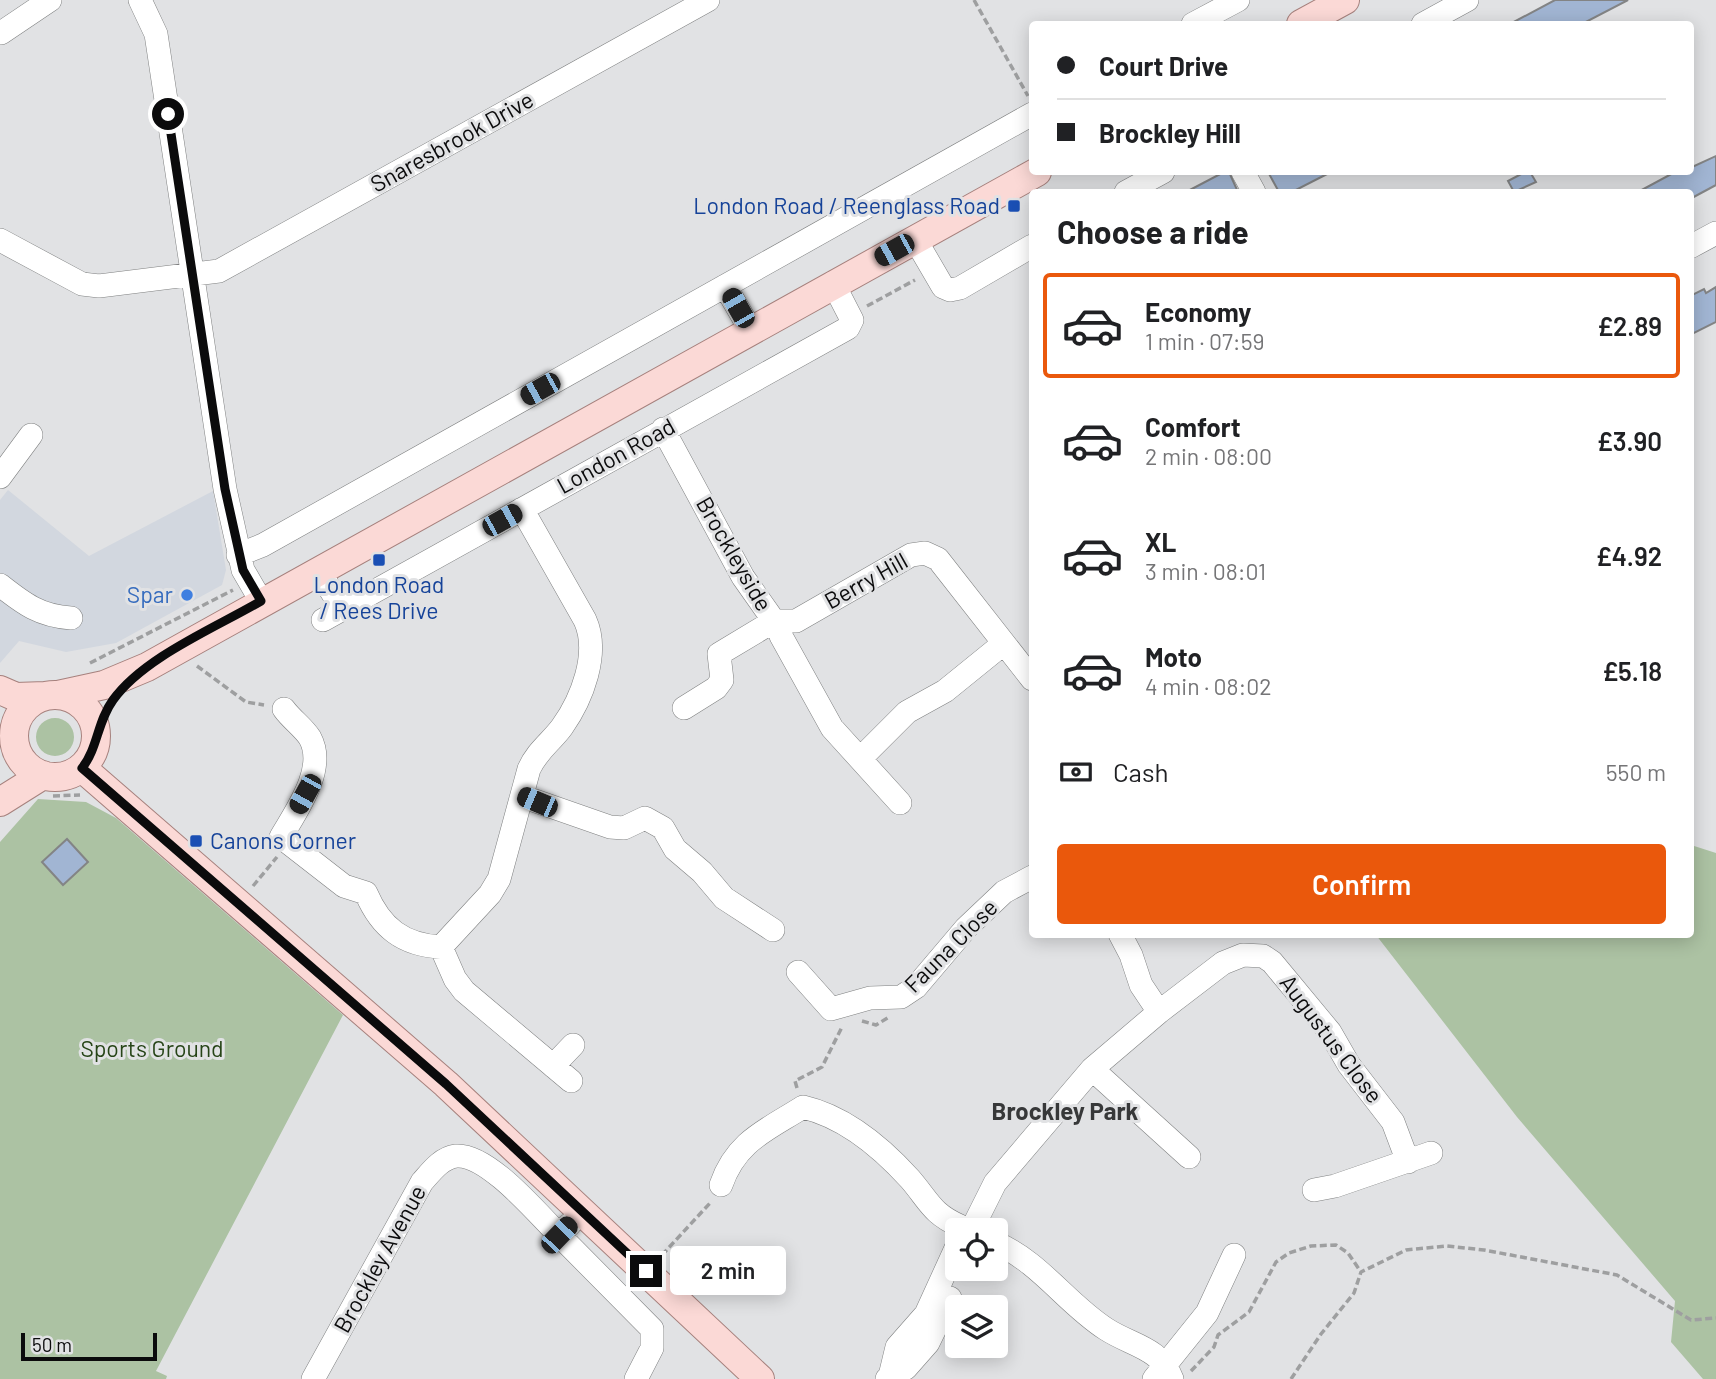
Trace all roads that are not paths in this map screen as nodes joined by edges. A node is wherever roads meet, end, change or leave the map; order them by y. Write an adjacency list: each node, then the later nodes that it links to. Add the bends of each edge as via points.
1 (50, 0): 10 (street)
2 (140, 0): 20 (street, via 156,34)
3 (708, 0): 20 (street, Snaresbrook Drive, via 219,271)
4 (1238, 0): 7 (street)
5 (1345, 0): 8 (main road)
6 (1467, 0): 9 (street)
7 (1199, 21)
8 (1306, 21)
9 (1428, 21)
10 (1, 33)
11 (1029, 116): 22 (street)
12 (1032, 175): 16 (main road, London Road)
13 (1157, 175): 14 (street)
14 (1132, 189)
15 (1716, 233): 18 (street)
16 (915, 239): 19 (street, via 943,287 950,290); 21 (main road, London Road)
17 (0, 240): 20 (street, Snaresbrook Drive, via 90,285)
18 (1694, 245)
19 (1029, 248)
20 (192, 275): 28 (street)
21 (833, 284): 23 (main road, London Road); 24 (street, London Road, via 850,316 848,328)
22 (725, 286): 23 (street); 28 (street)
23 (750, 329): 29 (main road, London Road)
24 (663, 429): 27 (street, London Road); 33 (street, Brockleyside, via 743,577)
25 (32, 435): 26 (street)
26 (0, 477)
27 (522, 509): 29 (street, London Road, via 332,614); 48 (street, via 586,620 592,642 582,690 560,729 534,758)
28 (238, 555): 31 (street)
29 (318, 570): 31 (main road, London Road)
30 (0, 585): 32 (street, via 30,610)
31 (249, 595): 35 (main road, London Road)
32 (71, 618)
33 (776, 622): 34 (street, Berry Hill, via 796,621 911,555 925,553 938,559); 39 (street, Brockleyside, via 719,654 722,680); 44 (street, via 832,728)
34 (1003, 644): 36 (street, Berry Hill); 44 (street, via 945,691 907,712)
35 (147, 667): 38 (main road, London Road, via 104,685); 42 (main road, London Road, via 114,699)
36 (1029, 675)
37 (0, 690): 38 (main road, via 16,697)
38 (51, 695): 42 (main road, via 76,700 87,709); 43 (main road, via 25,708 17,720)
39 (684, 708)
40 (284, 709): 54 (street, via 310,739 314,757 305,794 281,837 344,886 366,893 375,914 411,944)
41 (0, 710): 43 (main road)
42 (97, 734): 45 (main road, via 95,748)
43 (15, 742): 46 (main road, via 23,762); 47 (main road, via 9,770)
44 (861, 758): 50 (street)
45 (82, 768): 46 (main road, via 61,777); 66 (main road, via 446,1084)
46 (43, 775): 49 (main road)
47 (0, 785)
48 (524, 797): 52 (street, via 610,827 652,820 724,898); 54 (street, via 495,887)
49 (0, 802)
50 (900, 803)
51 (1029, 879): 55 (street, Fauna Close, via 1003,892 965,928 916,987 901,997 870,998 831,1009)
52 (773, 930)
53 (1122, 938): 56 (street, via 1141,985)
54 (441, 947): 58 (street, via 464,991)
55 (798, 972)
56 (1159, 1012): 59 (street); 63 (street, Augustus Close, via 1234,958 1263,956 1330,1032 1393,1122)
57 (573, 1045): 58 (street)
58 (553, 1066): 60 (street)
59 (1092, 1069): 62 (street); 67 (street, via 995,1183)
60 (571, 1081)
61 (1431, 1153): 63 (street)
62 (1189, 1157)
63 (1408, 1162): 65 (street)
64 (721, 1185): 68 (street, via 751,1139 803,1107 867,1138)
65 (1314, 1190)
66 (582, 1212): 69 (street); 78 (main road)
67 (975, 1218)
68 (945, 1220)
69 (559, 1235): 76 (street, Brockley Avenue, via 498,1176 472,1158 454,1156 437,1165 422,1182); 77 (street, Brockley Avenue, via 652,1329 652,1348)
70 (1008, 1251): 74 (street, via 1051,1280 1108,1331 1148,1350)
71 (1234, 1255): 74 (street, via 1207,1313 1183,1345)
72 (945, 1276): 75 (street, via 926,1314 897,1347)
73 (957, 1281): 75 (street, via 928,1342 906,1368)
74 (1170, 1374)
75 (888, 1378)
76 (313, 1379)
77 (636, 1379)
78 (760, 1379)

